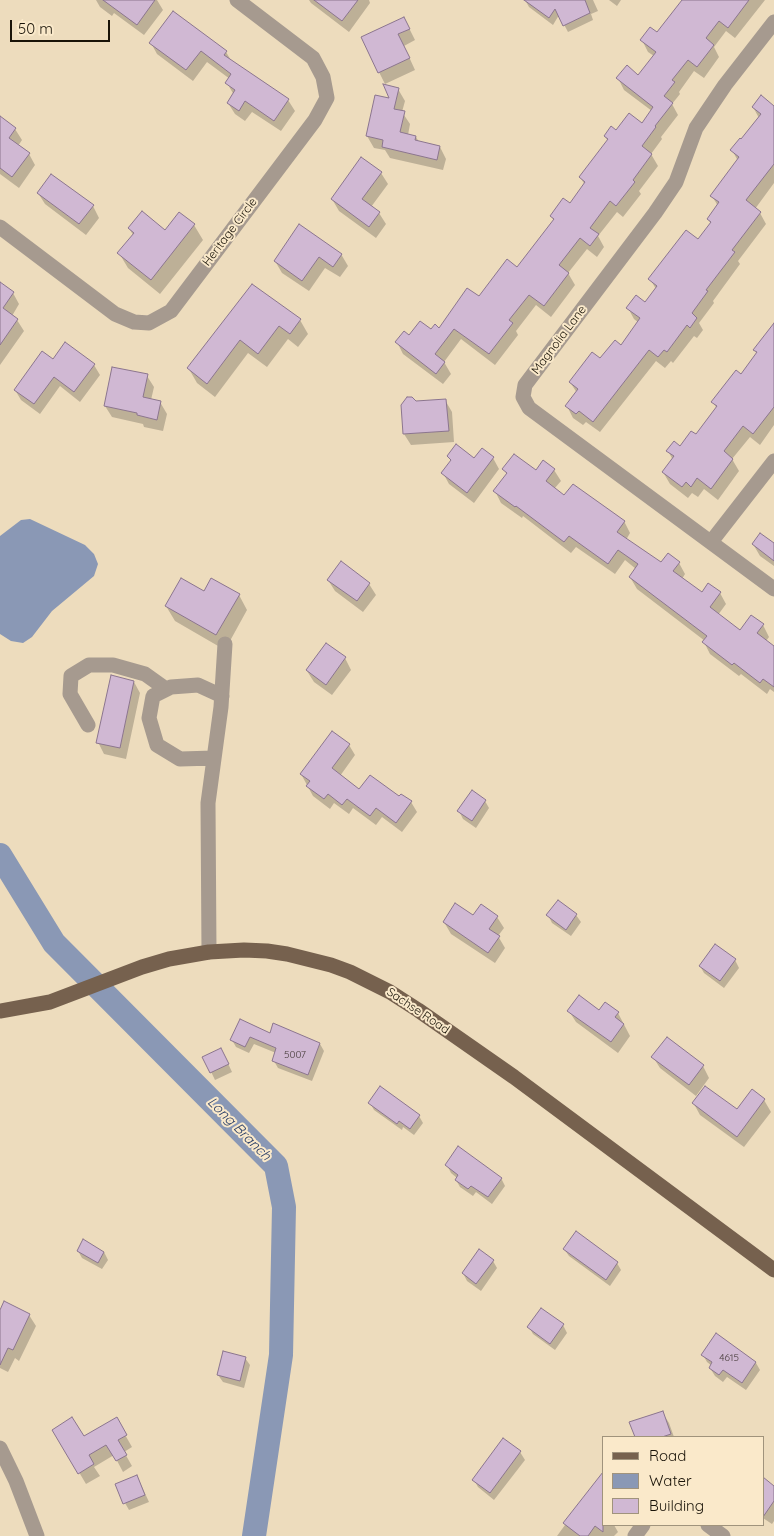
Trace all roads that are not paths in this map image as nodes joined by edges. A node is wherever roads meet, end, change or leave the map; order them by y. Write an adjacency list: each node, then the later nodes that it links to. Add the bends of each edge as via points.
1 (237, 0): 3 (street, Heritage Circle, via 313,58 323,76 327,98 315,120 171,311 149,323 134,322 115,314)
2 (774, 22): 5 (street, Magnolia Lane, via 696,128 676,182 655,213 523,390 528,408)
3 (0, 227)
4 (774, 461): 5 (street)
5 (711, 542): 6 (street, Magnolia Lane)
6 (774, 589)
7 (225, 644): 9 (street)
8 (166, 689): 9 (street, via 171,686 198,686); 10 (street, via 145,674 113,665 89,665 71,676 70,694); 11 (street, via 153,696 149,718 157,745 180,759)
9 (222, 696): 11 (street)
10 (88, 725)
11 (214, 758): 12 (street, via 208,804)
12 (209, 952): 13 (main road, Sachse Road, via 169,959 50,1002); 14 (main road, Sachse Road, via 244,950 288,954 350,972 390,992 509,1073)
13 (0, 1011)
14 (774, 1270)
15 (0, 1448): 18 (street)
16 (643, 1526): 19 (street)
17 (709, 1526): 20 (street)
18 (37, 1536)
19 (635, 1536)
20 (723, 1536)

